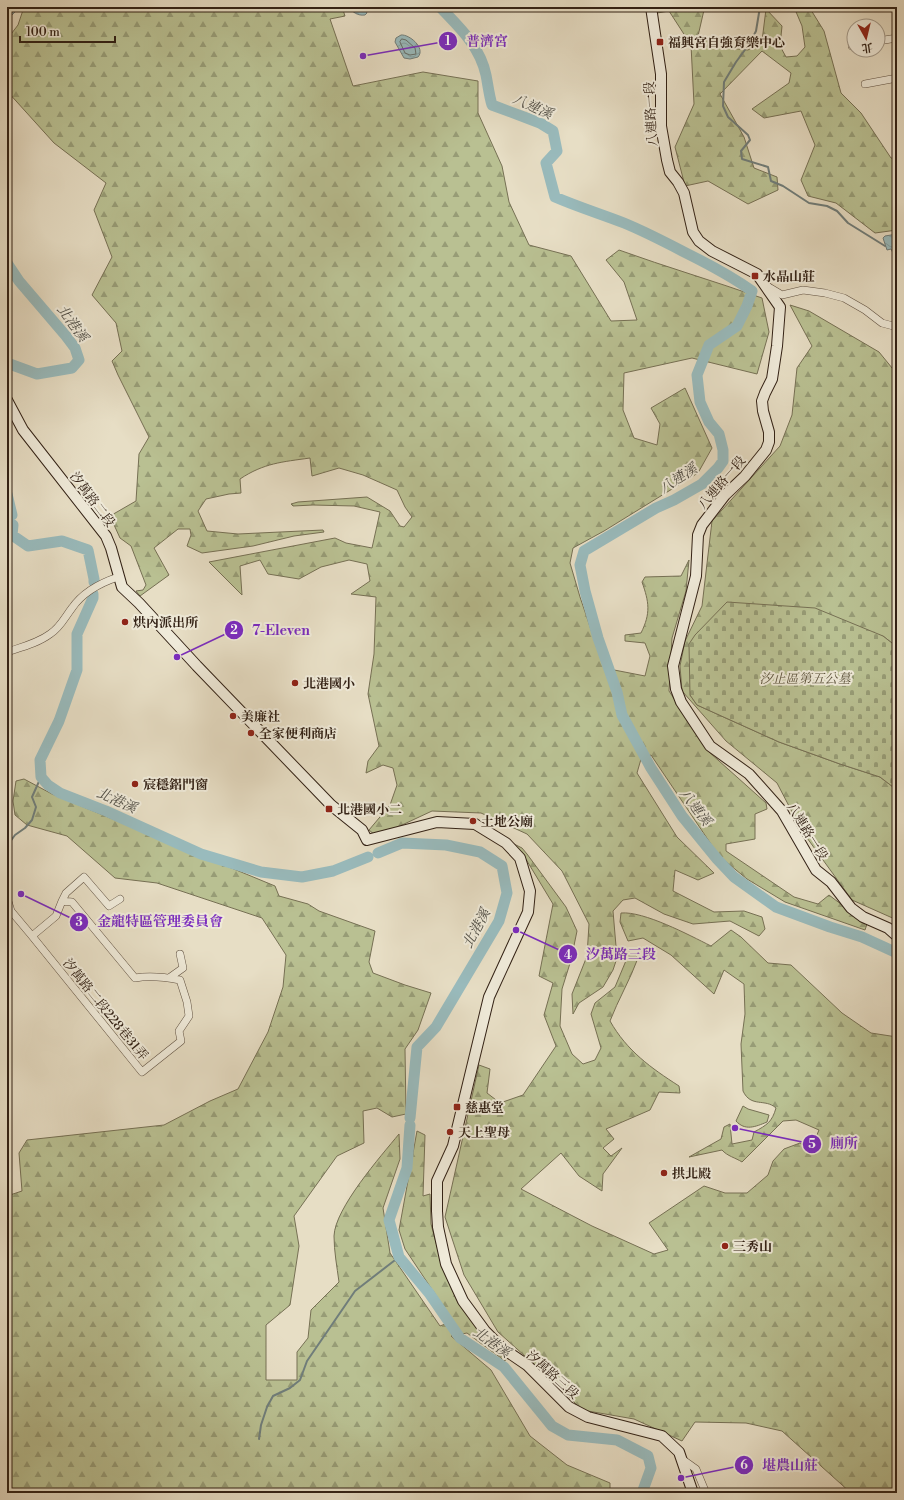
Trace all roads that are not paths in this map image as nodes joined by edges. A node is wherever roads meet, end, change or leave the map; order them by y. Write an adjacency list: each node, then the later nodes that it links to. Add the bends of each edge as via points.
1 (651, 7): 6 (street, 八連路一段, via 661,74 661,126 667,160 670,172 684,194 693,232 712,252 757,274)
2 (897, 38): 3 (street)
3 (886, 40)
4 (897, 78): 5 (street)
5 (865, 84)
6 (763, 285): 7 (street, via 782,295 803,290 844,298 882,324); 16 (street, 八連路一段, via 780,307 772,379 762,401 769,442 766,450 745,476 725,495 702,524 698,535 696,576 673,666 676,689 681,702 710,746 749,774 782,811 816,870 831,882 851,908 863,917 888,928)
7 (897, 327)
8 (7, 400): 9 (street, 汐萬路二段, via 23,430 106,536)
9 (118, 577): 10 (street, via 85,593 51,634); 11 (street, 汐萬路二段, via 122,587 331,805 362,830)
10 (7, 652)
11 (366, 840): 19 (street, 汐萬路三段, via 437,822 475,824 506,843 520,858 530,891 528,912 489,997 453,1146 437,1181 438,1227 446,1264 463,1301 485,1331 502,1348 527,1365 569,1408 588,1417 662,1436 679,1452)
12 (7, 898): 15 (street, 汐萬路二段228巷31弄, via 11,911)
13 (120, 899): 14 (street, via 109,906 84,877)
14 (62, 901): 15 (street, via 56,916); 18 (street, via 72,902 135,978)
15 (32, 936): 18 (street, 汐萬路二段228巷31弄, via 142,1072 181,1041 179,1031 189,1016 180,980)
16 (897, 936)
17 (180, 954): 18 (street, via 183,968)
18 (169, 978)
19 (682, 1459): 20 (street, 汐萬路三段); 21 (street, via 696,1469)
20 (693, 1493)
21 (706, 1493)

